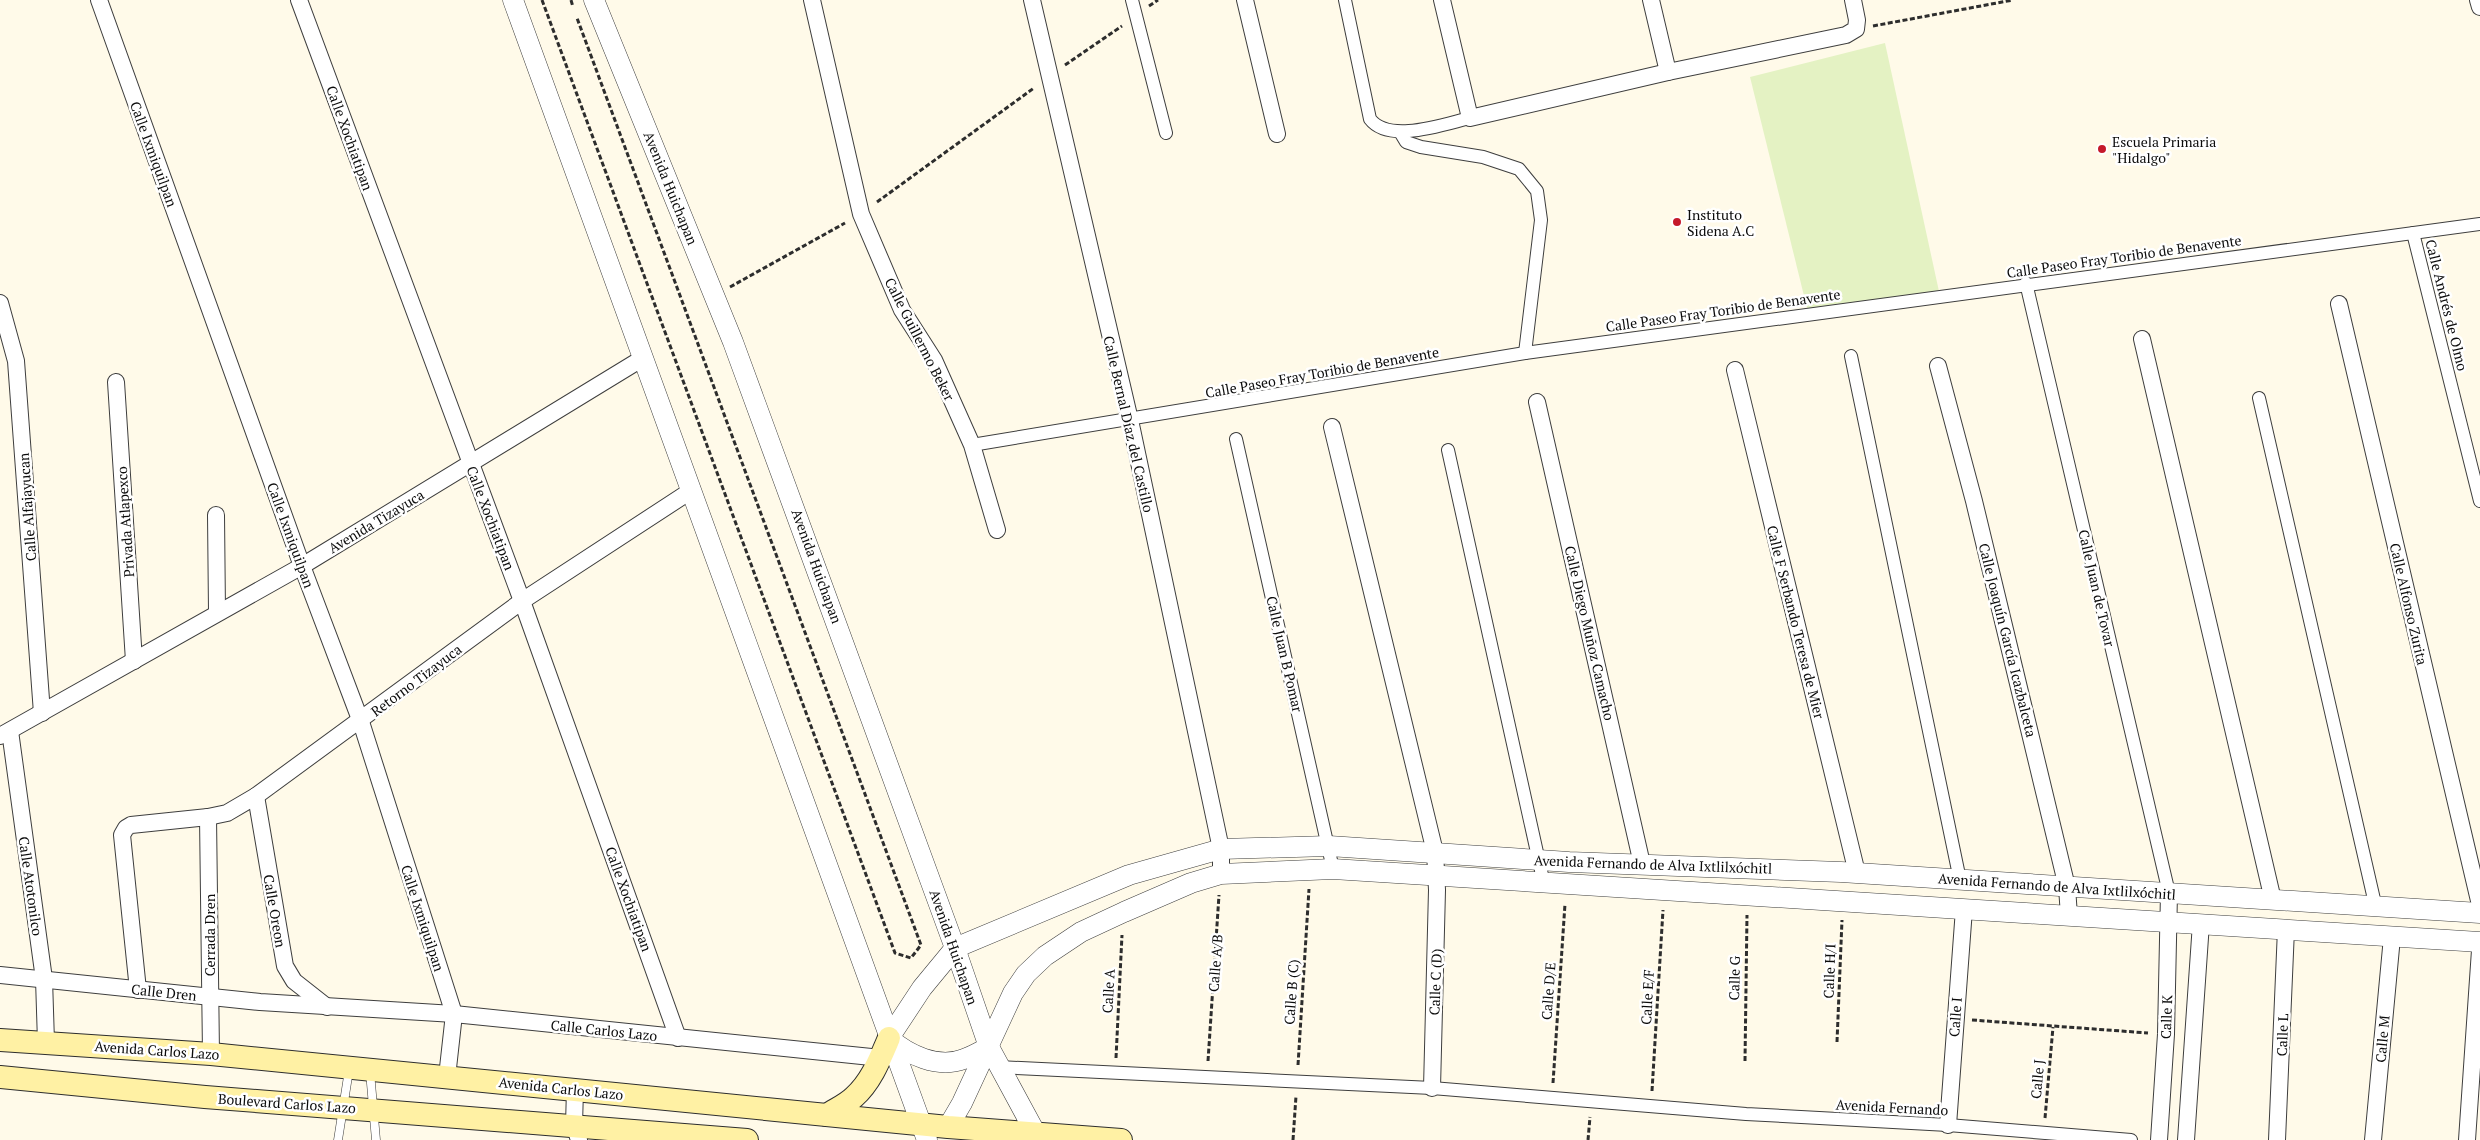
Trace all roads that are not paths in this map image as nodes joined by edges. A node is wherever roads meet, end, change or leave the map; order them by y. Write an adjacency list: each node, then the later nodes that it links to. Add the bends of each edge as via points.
1 (99, 0): 45 (street, Calle Ixmiquilpan)
2 (299, 0): 40 (street, Calle Xochiatipan)
3 (513, 0): 28 (street)
4 (594, 0): 78 (street, Avenida Huichapan, via 797,511)
5 (812, 0): 38 (street, Calle Guillermo Beker, via 861,214 902,310 934,360)
6 (1032, 0): 35 (street, Calle Bernal Díaz del Castillo)
7 (1132, 0): 18 (street)
8 (1245, 0): 19 (street)
9 (1345, 0): 17 (street, via 1370,119 1376,126)
10 (1442, 0): 16 (street)
11 (1651, 0): 15 (street)
12 (2478, 0): 14 (street)
13 (1854, 6): 15 (street, via 1856,29 1846,35)
14 (2480, 7)
15 (1668, 72): 16 (street)
16 (1470, 118): 17 (street)
17 (1400, 132): 26 (street, via 1406,142 1421,147 1483,157 1519,169 1538,192 1541,220)
18 (1166, 133)
19 (1277, 134)
20 (2480, 224): 21 (street, Calle Paseo Fray Toribio de Benavente)
21 (2413, 232): 22 (street, Calle Paseo Fray Toribio de Benavente); 42 (street, Calle Andrés de Olmo)
22 (2026, 283): 26 (street, Calle Paseo Fray Toribio de Benavente); 66 (street, Calle Juan de Tovar)
23 (0, 303): 29 (street, Calle Alfajayucan)
24 (2339, 304): 68 (street, Calle Alfonso Zurita)
25 (2142, 339): 67 (street)
26 (1525, 353): 35 (street, Calle Paseo Fray Toribio de Benavente)
27 (1851, 356): 63 (street)
28 (643, 358): 40 (street, Avenida Tizayuca); 41 (street)
29 (8, 362): 49 (street, Calle Alfajayucan)
30 (1938, 366): 65 (street, Calle Joaquín García Icazbalceta)
31 (1735, 370): 60 (street, Calle F Serbando Teresa de Mier)
32 (116, 382): 48 (street, Privada Atlapexco)
33 (2259, 398): 69 (street)
34 (1537, 402): 58 (street, Calle Diego Muñoz Camacho)
35 (1130, 420): 38 (street, Calle Paseo Fray Toribio de Benavente); 55 (street, Calle Bernal Díaz del Castillo)
36 (1332, 427): 56 (street)
37 (1236, 439): 54 (street, Calle Juan B Pomar)
38 (972, 445): 44 (street, Calle Guillermo Beker)
39 (1448, 450): 57 (street)
40 (470, 463): 45 (street, Avenida Tizayuca); 46 (street, Calle Xochiatipan)
41 (692, 490): 46 (street, Retorno Tizayuca); 90 (street)
42 (2480, 501)
43 (216, 515): 47 (street)
44 (997, 530)
45 (302, 566): 47 (street, Avenida Tizayuca); 50 (street, Calle Ixmiquilpan)
46 (522, 601): 50 (street, Retorno Tizayuca); 86 (street, Calle Xochiatipan)
47 (217, 612): 48 (street, Avenida Tizayuca)
48 (134, 661): 49 (street, Avenida Tizayuca)
49 (42, 713): 51 (street, Avenida Tizayuca)
50 (361, 722): 52 (street, Retorno Tizayuca); 85 (street, Calle Ixmiquilpan)
51 (5, 734): 81 (street, Calle Atotonilco)
52 (248, 800): 53 (street, Retorno Tizayuca, via 227,812); 84 (street, Calle Oreon, via 285,966 294,981)
53 (208, 817): 82 (street, Retorno Tizayuca, via 131,825 122,834); 83 (street, Cerrada Dren)
54 (1329, 846): 55 (street, Avenida Fernando de Alva Ixtlilxóchitl); 56 (street, Avenida Fernando de Alva Ixtlilxóchitl); 59 (street, Calle Juan B Pomar)
55 (1221, 849): 61 (street); 78 (street, Avenida Fernando de Alva Ixtlilxóchitl, via 1130,875)
56 (1435, 852): 57 (street, Avenida Fernando de Alva Ixtlilxóchitl); 62 (street, Calle C (D))
57 (1540, 860): 58 (street, Avenida Fernando de Alva Ixtlilxóchitl); 64 (street)
58 (1642, 864): 60 (street, Avenida Fernando de Alva Ixtlilxóchitl)
59 (1333, 869): 61 (street, Avenida Fernando de Alva Ixtlilxóchitl); 62 (street, Avenida Fernando de Alva Ixtlilxóchitl)
60 (1857, 873): 63 (street, Avenida Fernando de Alva Ixtlilxóchitl)
61 (1221, 874): 89 (street, Avenida Fernando de Alva Ixtlilxóchitl, via 1191,883 1081,932 1045,956 1013,992)
62 (1438, 876): 64 (street, Avenida Fernando de Alva Ixtlilxóchitl); 96 (street, Calle C (D))
63 (1960, 880): 65 (street, Avenida Fernando de Alva Ixtlilxóchitl)
64 (1544, 884): 70 (street, Avenida Fernando de Alva Ixtlilxóchitl)
65 (2067, 887): 66 (street, Avenida Fernando de Alva Ixtlilxóchitl); 72 (street, Calle Joaquín García Icazbalceta)
66 (2169, 893): 67 (street, Avenida Fernando de Alva Ixtlilxóchitl); 73 (street, Calle K)
67 (2273, 900): 69 (street, Avenida Fernando de Alva Ixtlilxóchitl)
68 (2480, 905)
69 (2376, 908): 71 (street, Avenida Fernando de Alva Ixtlilxóchitl)
70 (1964, 909): 72 (street, Avenida Fernando de Alva Ixtlilxóchitl); 102 (street, Calle I)
71 (2480, 913)
72 (2069, 916): 73 (street, Avenida Fernando de Alva Ixtlilxóchitl)
73 (2168, 921): 74 (street, Avenida Fernando de Alva Ixtlilxóchitl); 110 (street, Calle K, via 2166,1034)
74 (2202, 923): 75 (street, Avenida Fernando de Alva Ixtlilxóchitl); 111 (street)
75 (2286, 929): 76 (street, Avenida Fernando de Alva Ixtlilxóchitl); 112 (street, Calle L)
76 (2392, 937): 77 (street, Avenida Fernando de Alva Ixtlilxóchitl); 113 (street, Calle M)
77 (2480, 942)
78 (956, 948): 89 (street, Avenida Huichapan); 90 (street, Avenida Fernando de Alva Ixtlilxóchitl, via 922,988)
79 (2480, 950): 114 (street)
80 (0, 975): 81 (street, Calle Dren)
81 (44, 979): 82 (street, Calle Dren); 88 (street, Calle Atotonilco)
82 (138, 990): 83 (street, Calle Dren)
83 (209, 997): 84 (street, Calle Dren); 91 (street, Cerrada Dren)
84 (327, 1008): 85 (street, Calle Carlos Lazo)
85 (454, 1018): 86 (street, Calle Carlos Lazo); 93 (street, Calle Ixmiquilpan)
86 (678, 1038): 90 (street, Calle Carlos Lazo)
87 (0, 1040): 88 (main road, Avenida Carlos Lazo)
88 (46, 1042): 91 (main road, Avenida Carlos Lazo)
89 (989, 1047): 90 (street, via 963,1060 940,1062 900,1049); 94 (street, Avenida Huichapan); 103 (street, Avenida Fernando de Alva Ixtlilxóchitl)
90 (885, 1048): 100 (main road, via 868,1080 854,1097); 103 (street, via 901,1071)
91 (211, 1054): 92 (main road, Avenida Carlos Lazo)
92 (359, 1068): 93 (main road, Avenida Carlos Lazo); 98 (lane); 99 (lane)
93 (448, 1070): 97 (main road, Avenida Carlos Lazo)
94 (1002, 1072): 96 (street, Avenida Fernando, via 1115,1072); 101 (street, Avenida Huichapan)
95 (0, 1077): 98 (main road, Boulevard Carlos Lazo)
96 (1432, 1088): 102 (street, Avenida Fernando)
97 (575, 1089): 100 (main road, Avenida Carlos Lazo); 104 (street)
98 (343, 1107): 99 (main road, Boulevard Carlos Lazo); 105 (lane)
99 (374, 1110): 104 (main road, Boulevard Carlos Lazo); 106 (lane)
100 (827, 1115): 103 (main road, Avenida Carlos Lazo)
101 (1031, 1124): 103 (main road, Avenida Carlos Lazo); 108 (main road, Avenida Carlos Lazo)
102 (1948, 1125): 109 (street, Avenida Fernando)
103 (929, 1128)
104 (577, 1132): 107 (main road)
105 (338, 1140)
106 (376, 1140)
107 (747, 1140)
108 (1121, 1140)
109 (2131, 1140)
110 (2159, 1140)
111 (2186, 1140)
112 (2277, 1140)
113 (2373, 1140)
114 (2467, 1140)

